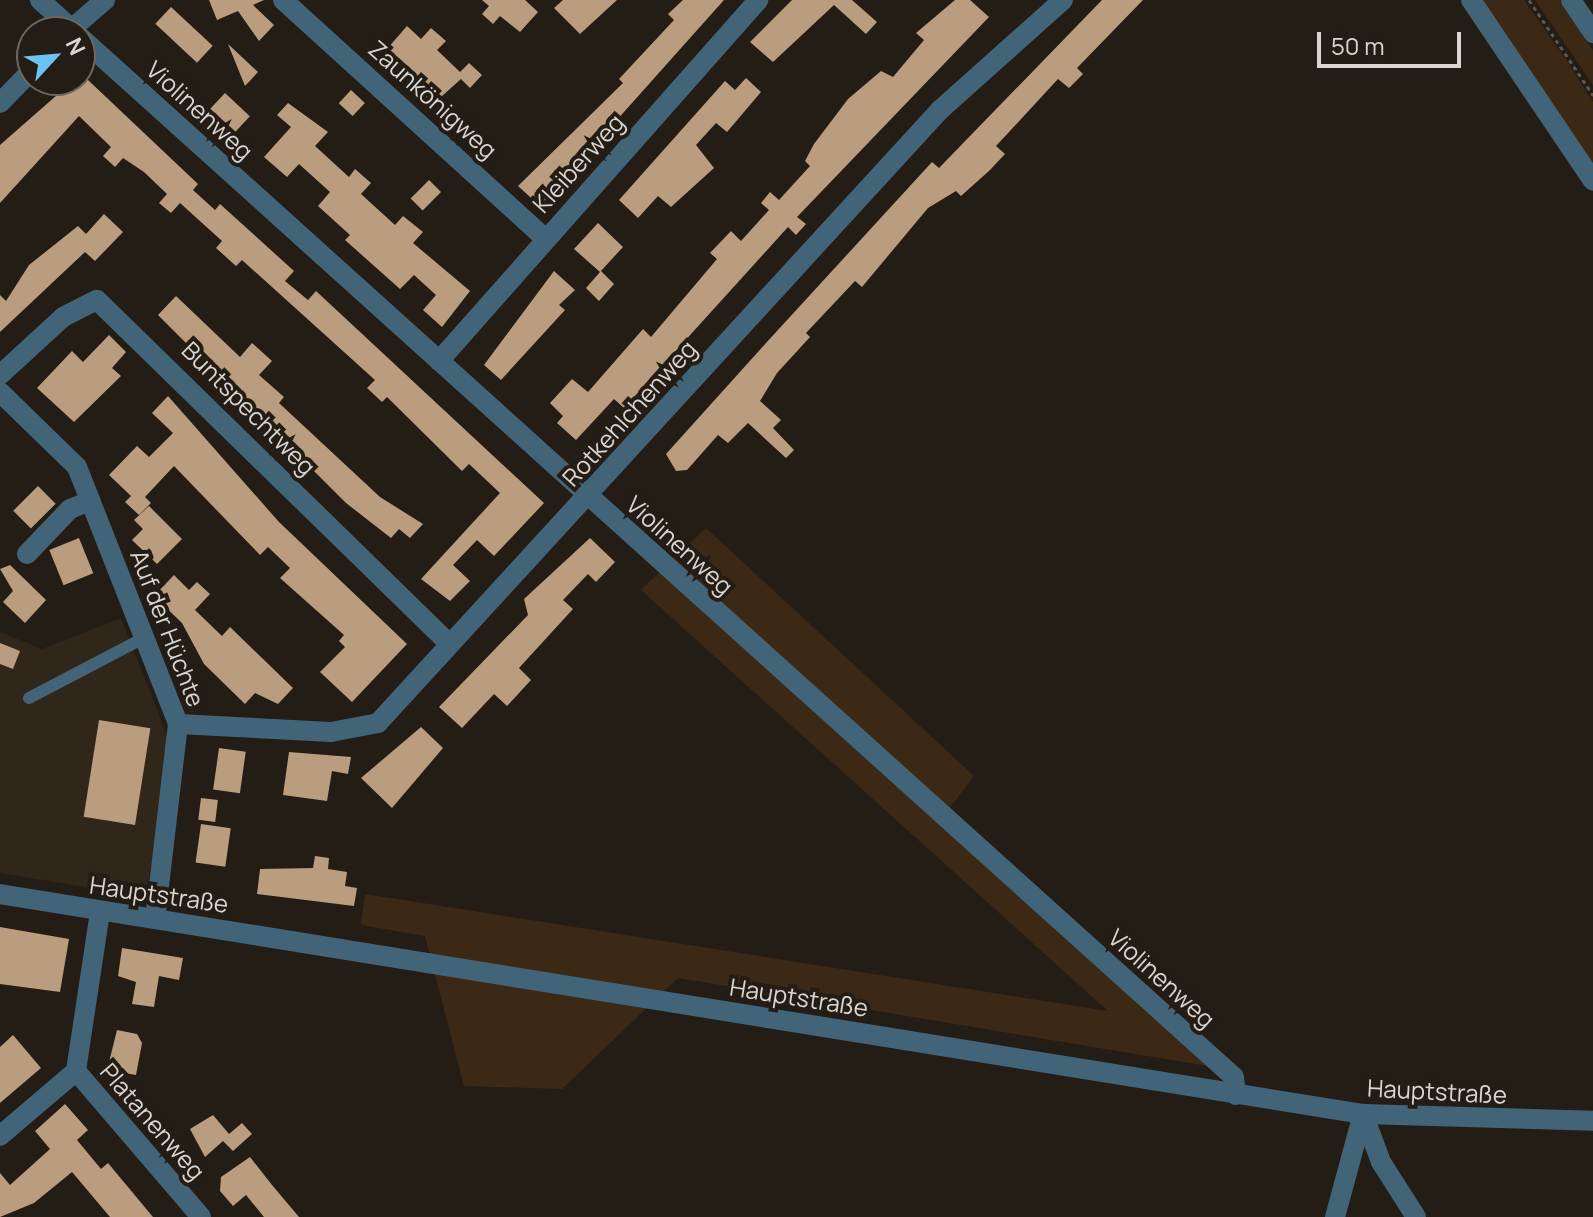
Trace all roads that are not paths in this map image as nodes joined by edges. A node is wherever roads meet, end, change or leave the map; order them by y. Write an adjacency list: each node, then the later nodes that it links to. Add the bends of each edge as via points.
1 (40, 0): 8 (street, Violinenweg)
2 (105, 0): 9 (street)
3 (283, 0): 15 (street, Zaunkönigweg)
4 (758, 0): 15 (street, Kleiberweg)
5 (1063, 0): 19 (street, Rotkehlchenweg, via 940,110)
6 (1471, 0): 14 (street)
7 (1571, 0): 10 (street)
8 (57, 16)
9 (90, 16)
10 (1593, 33)
11 (96, 52): 16 (street, Violinenweg)
12 (16, 86): 13 (street)
13 (0, 103)
14 (1593, 181)
15 (546, 239): 16 (street, Kleiberweg)
16 (439, 361): 19 (street, Violinenweg)
17 (0, 375): 23 (street, Buntspechtweg, via 52,326 97,300)
18 (0, 392): 20 (street, Auf der Hüchte, via 77,467)
19 (588, 497): 23 (street, Rotkehlchenweg); 30 (street, Violinenweg, via 1234,1077)
20 (90, 501): 21 (street, via 70,509); 22 (street, Auf der Hüchte)
21 (27, 554)
22 (144, 638): 24 (lane); 25 (street, Auf der Hüchte)
23 (449, 644): 25 (street, Rotkehlchenweg, via 378,723 331,732)
24 (29, 698)
25 (178, 724): 28 (street, Auf der Hüchte)
26 (0, 894): 27 (street, Hauptstraße)
27 (100, 912): 28 (street, Hauptstraße); 29 (street, Platanenweg)
28 (155, 919): 30 (street, Hauptstraße)
29 (76, 1071): 33 (street); 34 (street, Platanenweg)
30 (1236, 1095): 31 (street, Hauptstraße)
31 (1363, 1114): 32 (street, Hauptstraße); 35 (street); 36 (street, via 1381,1162)
32 (1593, 1121)
33 (0, 1136)
34 (201, 1217)
35 (1335, 1217)
36 (1416, 1217)

